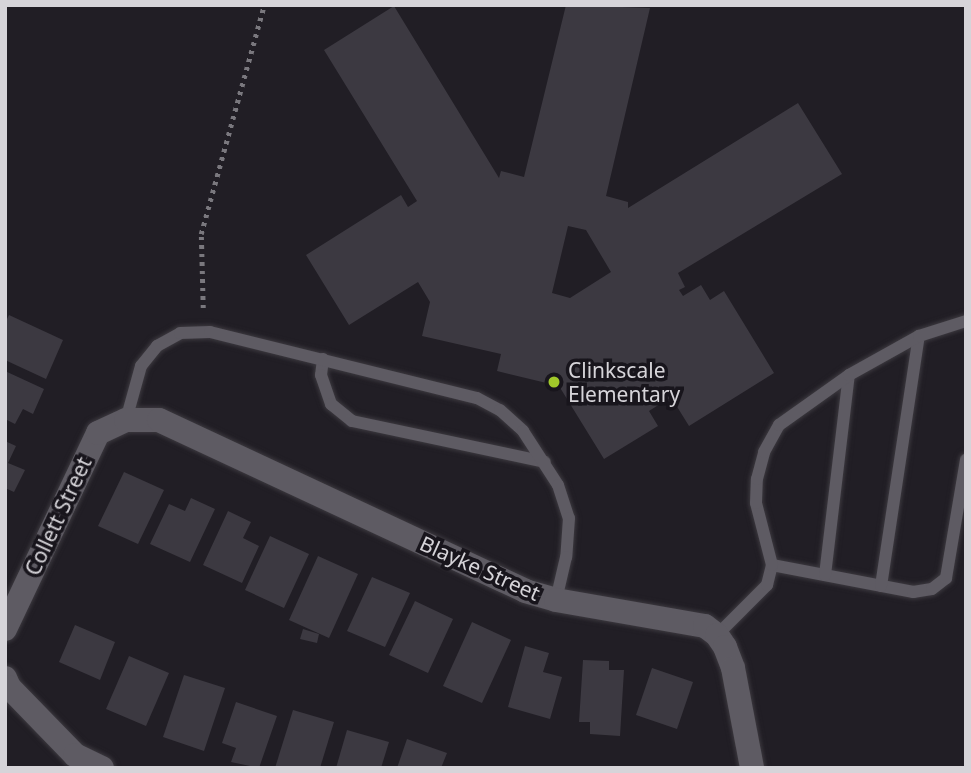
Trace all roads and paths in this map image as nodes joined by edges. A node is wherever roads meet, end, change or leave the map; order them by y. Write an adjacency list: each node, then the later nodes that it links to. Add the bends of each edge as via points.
1 (264, 5): 2 (path, via 201,234)
2 (203, 308)
3 (966, 321): 4 (lane)
4 (919, 335): 6 (lane); 12 (lane)
5 (323, 359): 7 (lane, via 210,332 180,333 157,346 141,366); 9 (lane, via 477,398 500,410 523,431); 9 (lane, via 321,375 331,404 352,421)
6 (849, 375): 10 (lane, via 779,425 764,452 756,503); 11 (lane)
7 (126, 420): 13 (street, Blayke Street, via 159,420 525,591); 14 (street, Collett Street, via 97,433)
8 (966, 460): 12 (lane, via 946,578 932,589 913,593)
9 (545, 462): 13 (lane, via 569,518)
10 (772, 565): 11 (lane); 15 (lane, via 766,585)
11 (825, 575): 12 (lane)
12 (881, 586)
13 (556, 600): 15 (street, Blayke Street, via 690,622)
14 (5, 629)
15 (717, 635): 18 (street, via 733,668)
16 (5, 678): 17 (street, via 75,755)
17 (102, 768)
18 (752, 768)

